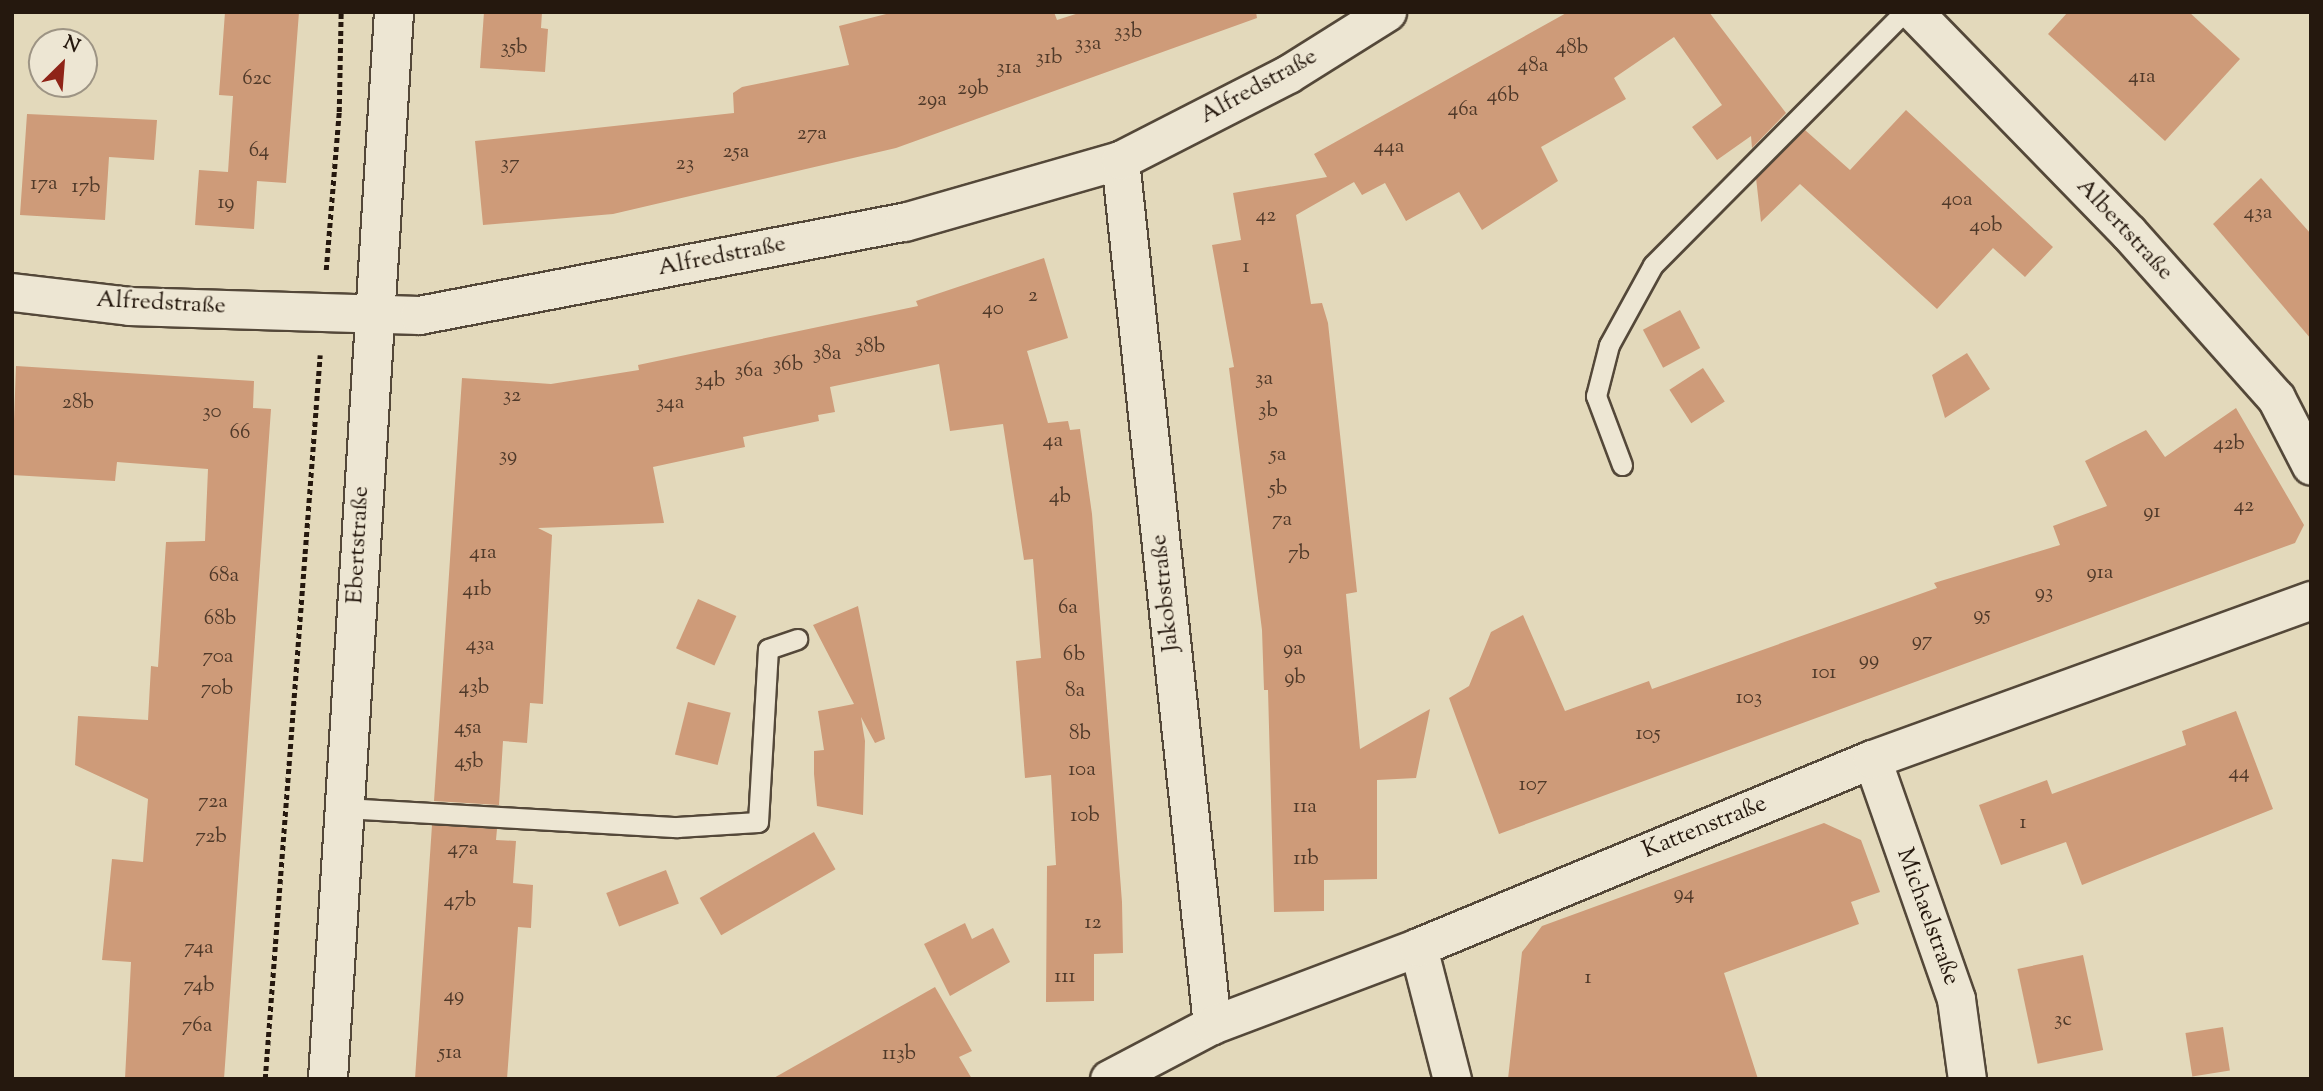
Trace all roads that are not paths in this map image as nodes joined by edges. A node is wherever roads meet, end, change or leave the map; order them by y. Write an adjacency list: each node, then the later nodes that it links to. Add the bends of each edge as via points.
1 (394, 12): 7 (street, Ebertstraße)
2 (1388, 12): 5 (street, Alfredstraße, via 1288,74)
3 (1904, 12): 8 (lane, via 1653,265 1609,345 1596,396)
4 (1914, 12): 9 (street, Albertstraße, via 2129,233 2276,398)
5 (1120, 160): 7 (street, Alfredstraße, via 904,222 419,315); 15 (street, Jakobstraße)
6 (12, 292): 7 (street, Alfredstraße, via 129,306)
7 (373, 315): 13 (street, Ebertstraße)
8 (1622, 465)
9 (2311, 466)
10 (2311, 600): 12 (street, Kattenstraße)
11 (797, 639): 13 (lane, via 768,649 758,822 677,827)
12 (1872, 760): 14 (street, Kattenstraße); 19 (street, Michaelstraße, via 1956,999)
13 (344, 808): 16 (street, Ebertstraße)
14 (1418, 947): 15 (street, Kattenstraße); 18 (street)
15 (1212, 1025): 17 (street, Kattenstraße)
16 (328, 1079)
17 (1110, 1079)
18 (1452, 1079)
19 (1967, 1079)

